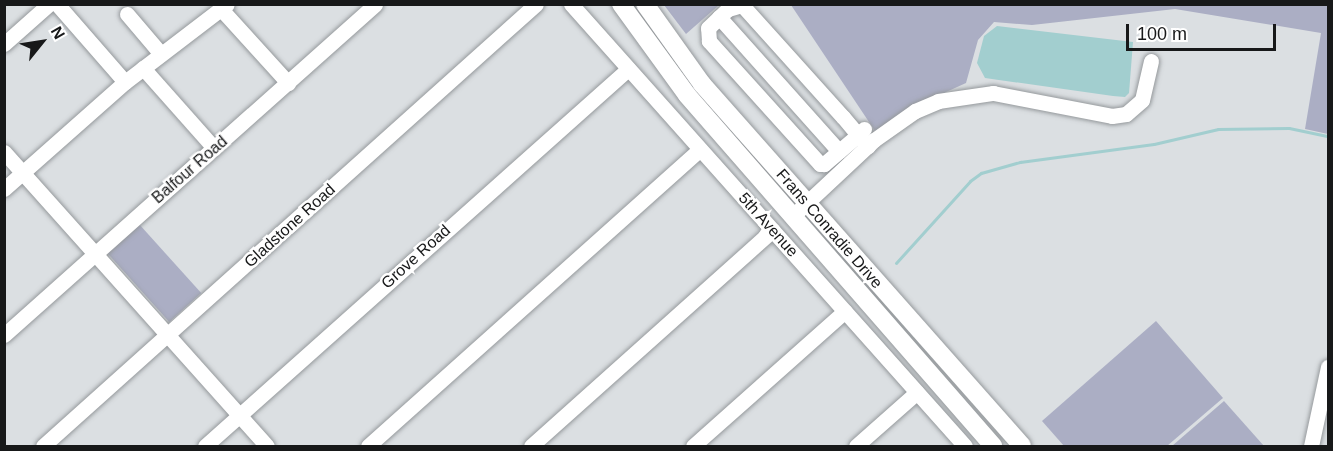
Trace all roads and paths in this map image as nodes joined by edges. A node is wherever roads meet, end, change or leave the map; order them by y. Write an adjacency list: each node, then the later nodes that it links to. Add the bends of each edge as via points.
1 (49, 4): 11 (street)
2 (57, 4): 16 (street)
3 (375, 4): 17 (street, Balfour Road)
4 (537, 4): 33 (street, Gladstone Road)
5 (571, 4): 15 (street, 5th Avenue)
6 (621, 4): 28 (main road, Frans Conradie Drive, via 687,95)
7 (645, 4): 27 (main road, Frans Conradie Drive, via 702,84)
8 (224, 7): 12 (street); 17 (street)
9 (127, 14): 12 (street)
10 (719, 17): 18 (street, via 742,5); 19 (street); 23 (street, via 708,28 706,38 770,110 820,164)
11 (4, 44)
12 (160, 54): 14 (street)
13 (1151, 61): 20 (street, via 1142,100 1126,114 1112,116 993,93 960,95 915,111)
14 (142, 68): 16 (street); 21 (street)
15 (628, 69): 22 (street, 5th Avenue); 36 (street, Grove Road)
16 (125, 82): 25 (street)
17 (288, 83): 21 (street, Balfour Road)
18 (843, 117): 19 (street); 20 (street)
19 (823, 132): 23 (street)
20 (866, 138): 23 (street); 27 (street)
21 (214, 148): 30 (street, Balfour Road)
22 (700, 149): 29 (street, 5th Avenue); 40 (street)
23 (839, 151)
24 (4, 152): 25 (street)
25 (23, 172): 26 (street); 30 (street)
26 (4, 189)
27 (807, 204): 28 (street); 46 (main road, Frans Conradie Drive)
28 (792, 216): 45 (main road, Frans Conradie Drive)
29 (772, 230): 31 (street, 5th Avenue); 41 (street)
30 (95, 254): 32 (street, Balfour Road); 33 (street)
31 (845, 311): 35 (street, 5th Avenue); 42 (street)
32 (4, 335)
33 (167, 335): 36 (street); 37 (street, Gladstone Road)
34 (1329, 367): 47 (street)
35 (917, 392): 43 (street); 44 (street, 5th Avenue)
36 (240, 415): 38 (street, Grove Road); 39 (street)
37 (43, 447)
38 (205, 447)
39 (267, 447)
40 (368, 447)
41 (531, 447)
42 (693, 447)
43 (856, 447)
44 (965, 447)
45 (993, 447)
46 (1022, 447)
47 (1311, 447)

